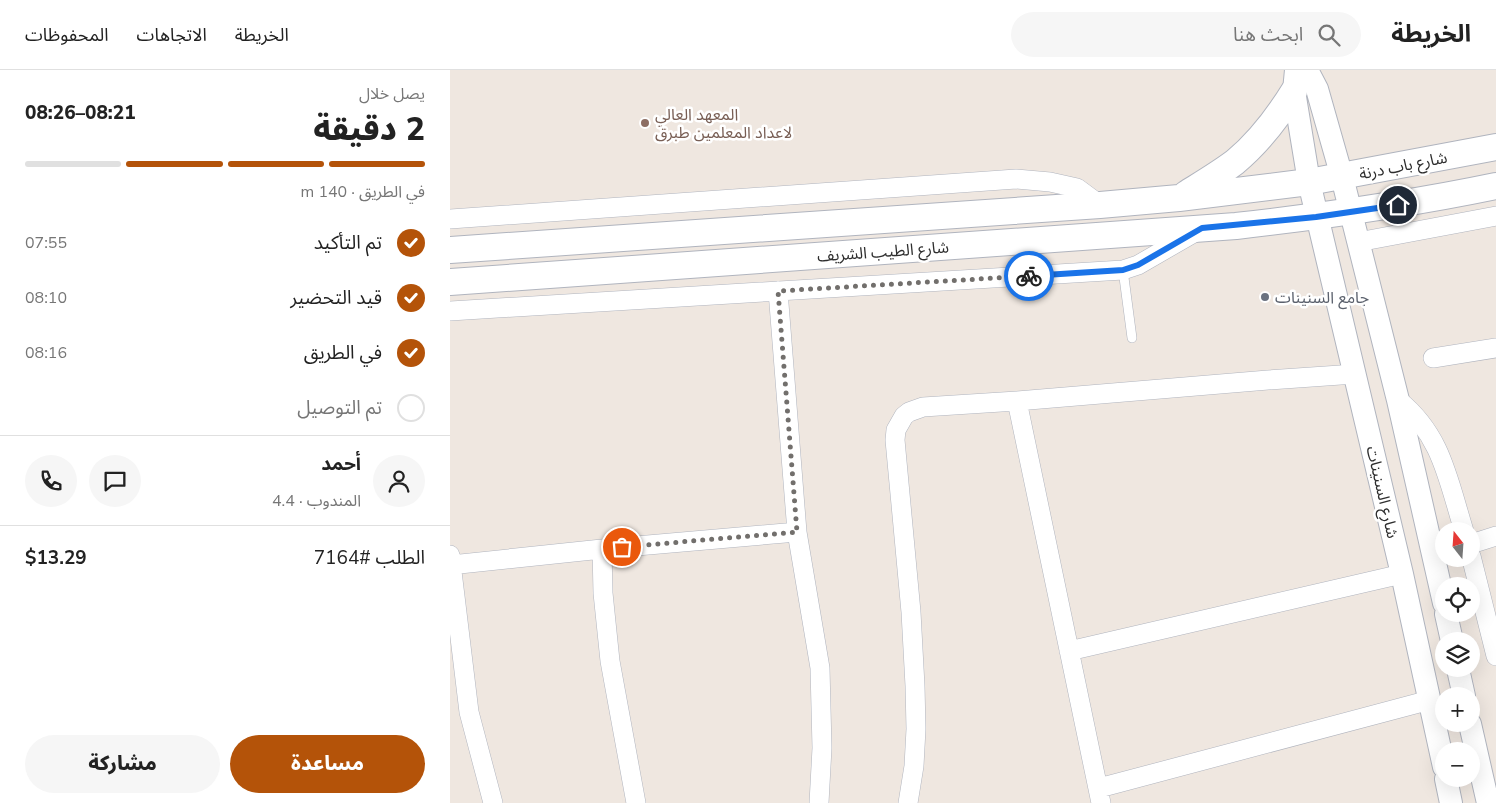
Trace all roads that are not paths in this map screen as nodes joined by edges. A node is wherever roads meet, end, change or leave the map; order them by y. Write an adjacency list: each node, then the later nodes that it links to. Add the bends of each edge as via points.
1 (1299, 77): 5 (street, via 1317,89); 6 (street, شارع السنينات); 8 (main road, via 1278,117 1258,140 1235,162)
2 (1496, 140): 4 (street)
3 (1496, 147): 4 (main road, شارع باب درنة)
4 (1469, 153): 5 (main road, شارع باب درنة)
5 (1342, 177): 6 (main road, شارع باب درنة); 10 (street)
6 (1309, 182): 8 (main road, شارع الطيب الشريف); 12 (street, شارع السنينات)
7 (1496, 186): 10 (main road)
8 (1179, 198): 9 (main road, شارع الطيب الشريف)
9 (1100, 205): 13 (street, via 1078,188 1016,179); 16 (main road, شارع الطيب الشريف)
10 (1350, 212): 12 (main road); 15 (street)
11 (1496, 216): 15 (street)
12 (1316, 217): 14 (main road, شارع الطيب الشريف); 24 (street, شارع السنينات)
13 (450, 219)
14 (1202, 228): 17 (street, via 1138,265); 18 (main road, شارع الطيب الشريف)
15 (1358, 242): 25 (street)
16 (450, 250)
17 (1123, 270): 19 (street); 21 (lane)
18 (450, 282)
19 (778, 291): 20 (street); 28 (street)
20 (450, 311)
21 (1132, 338)
22 (1496, 348): 23 (street)
23 (1433, 358)
24 (1355, 374): 26 (street); 34 (street, شارع السنينات)
25 (1398, 400): 27 (street, via 1419,419 1435,443); 35 (street)
26 (1017, 401): 36 (street); 46 (street, via 915,409 904,416 896,430 915,686 914,766)
27 (1461, 522)
28 (797, 532): 31 (street); 45 (street, via 820,668 822,748)
29 (1496, 536): 30 (street)
30 (1480, 541)
31 (602, 549): 32 (street); 44 (street, via 610,661)
32 (451, 562): 43 (street, via 469,712)
33 (1474, 568): 37 (street)
34 (1402, 574): 36 (street); 38 (street, شارع السنينات)
35 (1438, 577)
36 (1069, 651): 42 (street)
37 (1496, 656)
38 (1430, 700): 40 (street, شارع السنينات); 42 (street)
39 (1472, 732): 48 (street)
40 (1439, 742)
41 (1448, 787): 47 (street)
42 (1100, 796)
43 (493, 803)
44 (636, 803)
45 (819, 803)
46 (908, 803)
47 (1451, 803)
48 (1488, 803)

